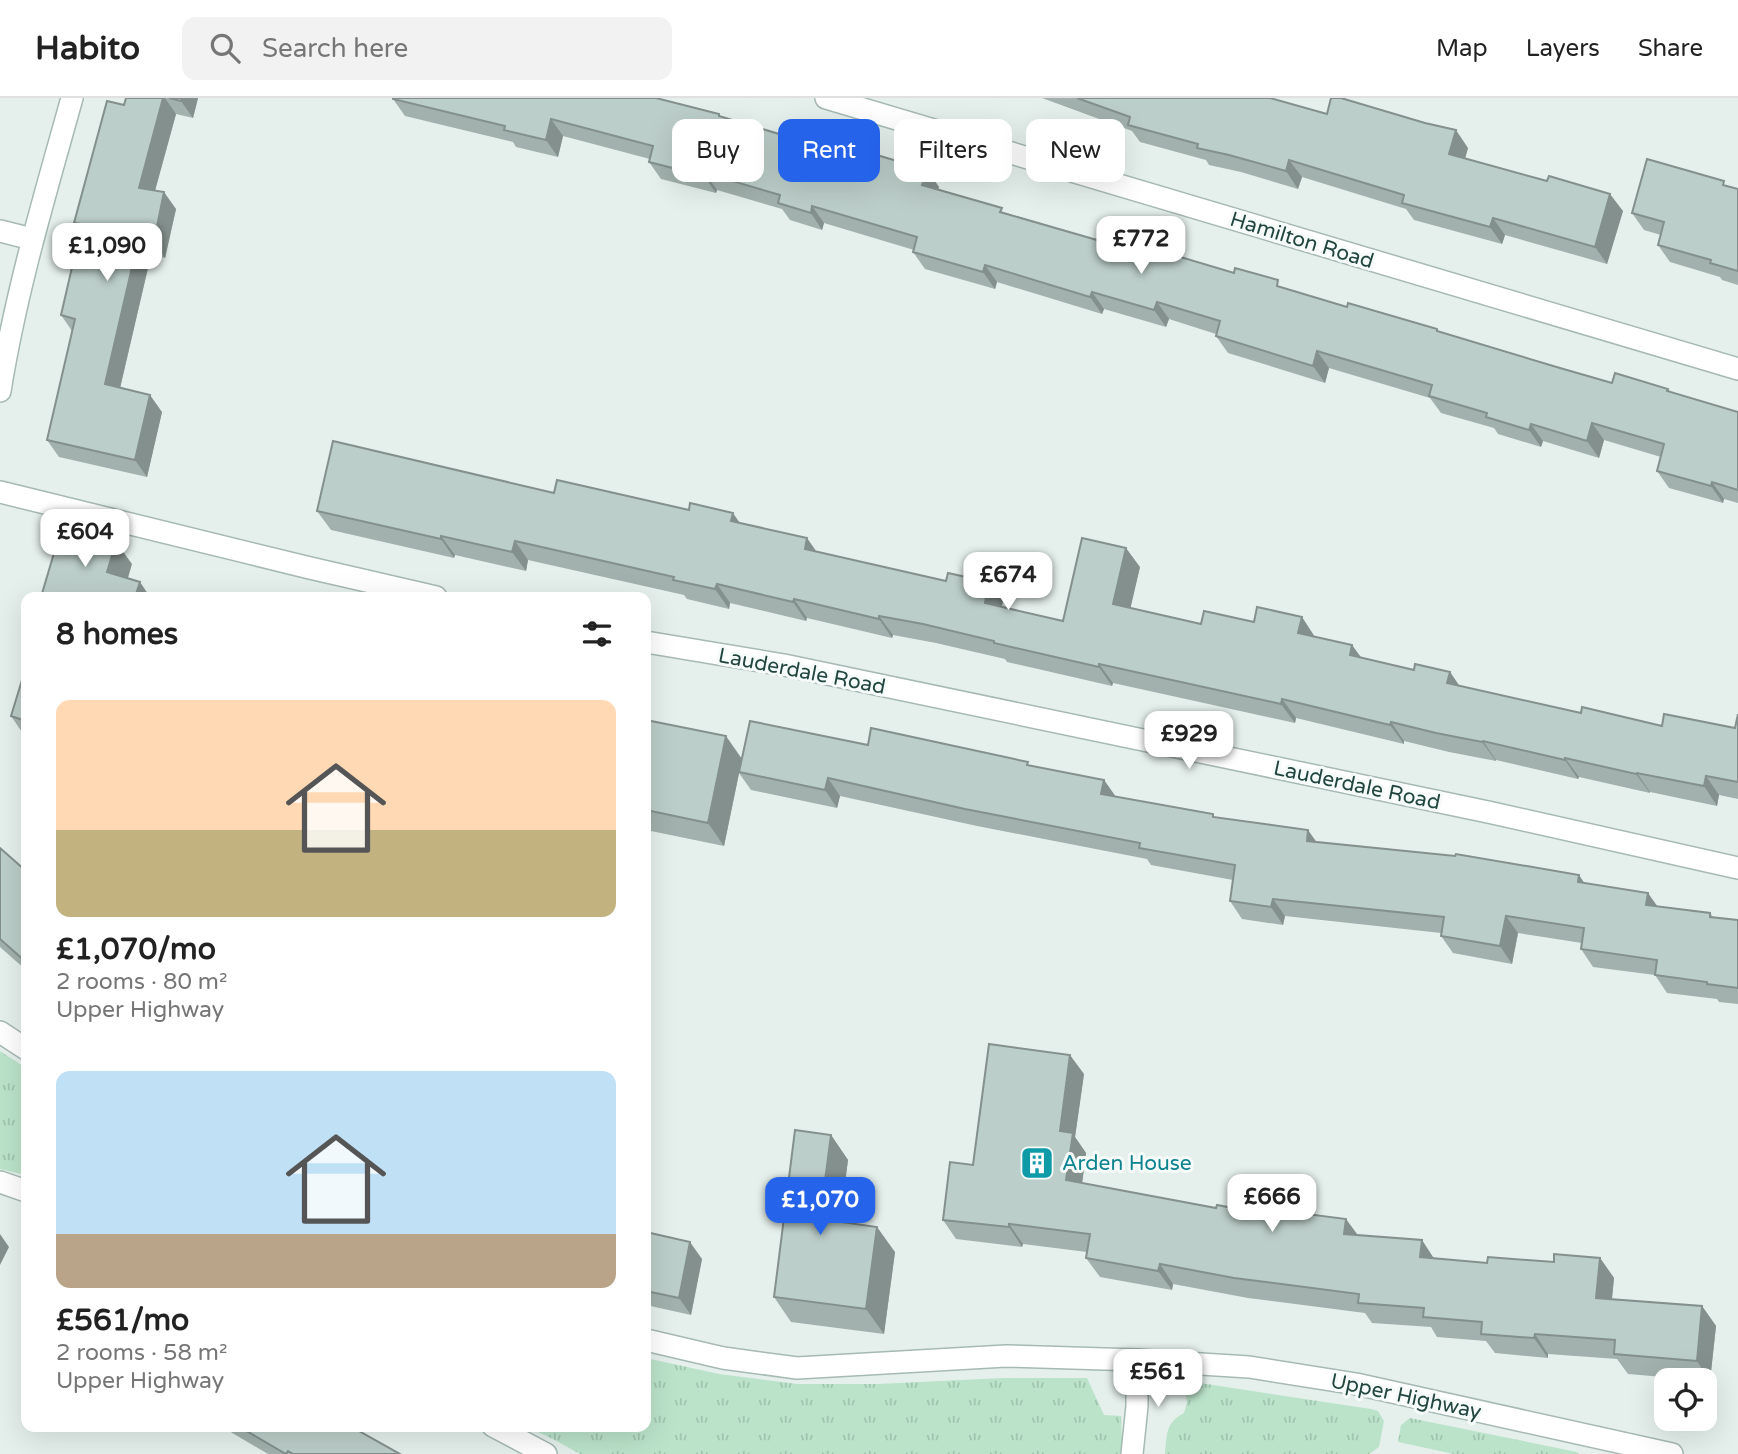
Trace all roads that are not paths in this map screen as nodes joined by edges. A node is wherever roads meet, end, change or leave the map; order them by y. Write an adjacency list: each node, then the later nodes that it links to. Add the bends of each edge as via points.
1 (72, 98): 4 (street)
2 (826, 98): 5 (street, Hamilton Road)
3 (0, 231): 4 (street)
4 (32, 239): 6 (street)
5 (1738, 369)
6 (0, 391)
7 (0, 492): 8 (street)
8 (414, 592)
9 (651, 643): 10 (street, Lauderdale Road, via 784,665)
10 (1738, 868)
11 (0, 1032): 12 (street)
12 (21, 1046)
13 (0, 1182): 14 (street)
14 (21, 1189)
15 (651, 1341): 16 (street, Upper Highway, via 723,1358 797,1368 1006,1356)
16 (1137, 1360): 19 (street); 20 (street, Upper Highway, via 1249,1367 1356,1384)
17 (504, 1432): 18 (street)
18 (546, 1454)
19 (1132, 1454)
20 (1672, 1454)

